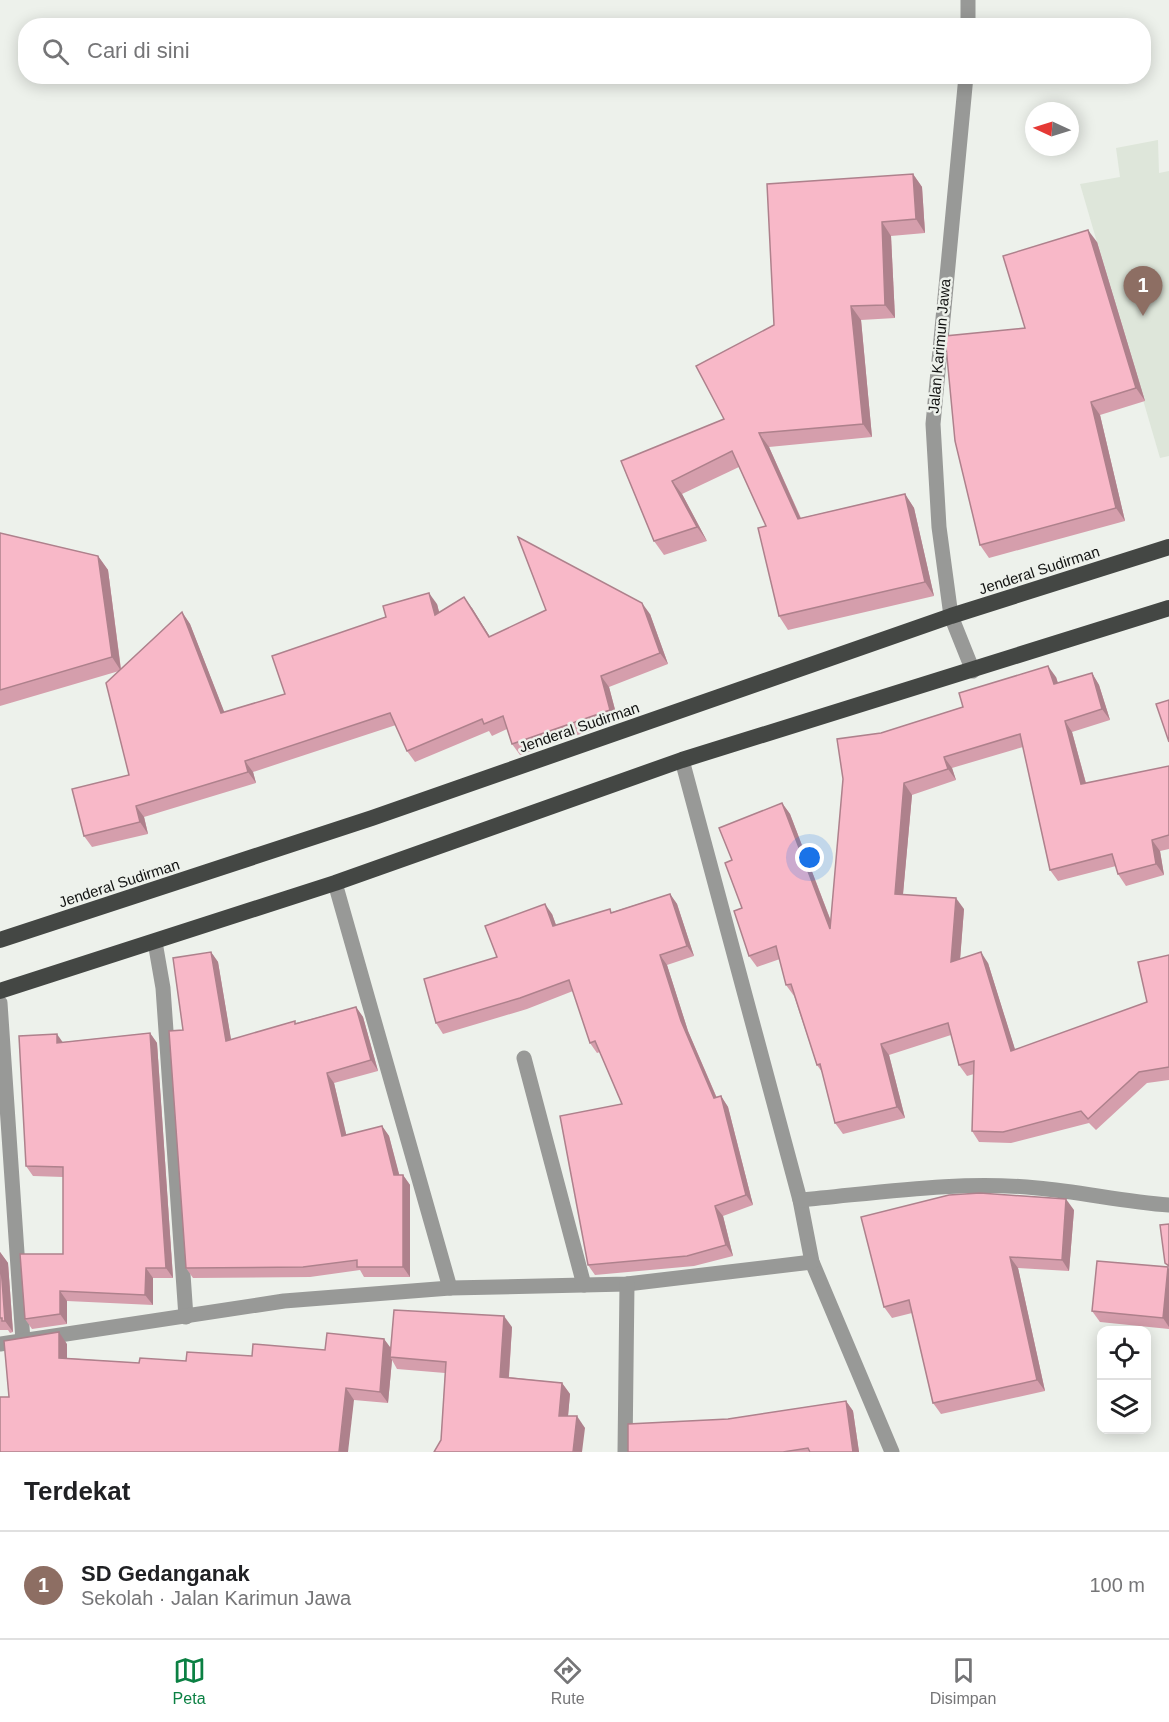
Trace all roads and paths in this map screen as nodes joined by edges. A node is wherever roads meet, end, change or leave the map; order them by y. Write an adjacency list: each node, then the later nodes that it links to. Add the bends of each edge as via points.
1 (968, 0): 2 (street)
2 (968, 18)
3 (965, 84): 6 (street, Jalan Karimun Jawa, via 933,424 939,527)
4 (1169, 547): 6 (highway, Jenderal Sudirman)
5 (1169, 608): 7 (highway)
6 (951, 616): 7 (street, Jalan Karimun Jawa); 10 (highway, Jenderal Sudirman, via 372,818)
7 (973, 671): 8 (highway)
8 (682, 760): 9 (highway); 15 (street)
9 (335, 883): 11 (highway); 20 (street)
10 (0, 940)
11 (155, 942): 12 (highway); 21 (street, via 163,988)
12 (0, 991)
13 (0, 1003): 22 (street)
14 (524, 1058): 19 (street)
15 (800, 1200): 16 (street, via 972,1186 1037,1188); 17 (street)
16 (1169, 1205)
17 (812, 1262): 18 (street); 25 (street)
18 (627, 1284): 19 (street); 24 (street)
19 (584, 1285): 20 (street)
20 (450, 1288): 21 (street, via 284,1301)
21 (186, 1317): 22 (street)
22 (23, 1341): 23 (street)
23 (0, 1344)
24 (625, 1452)
25 (892, 1452)

